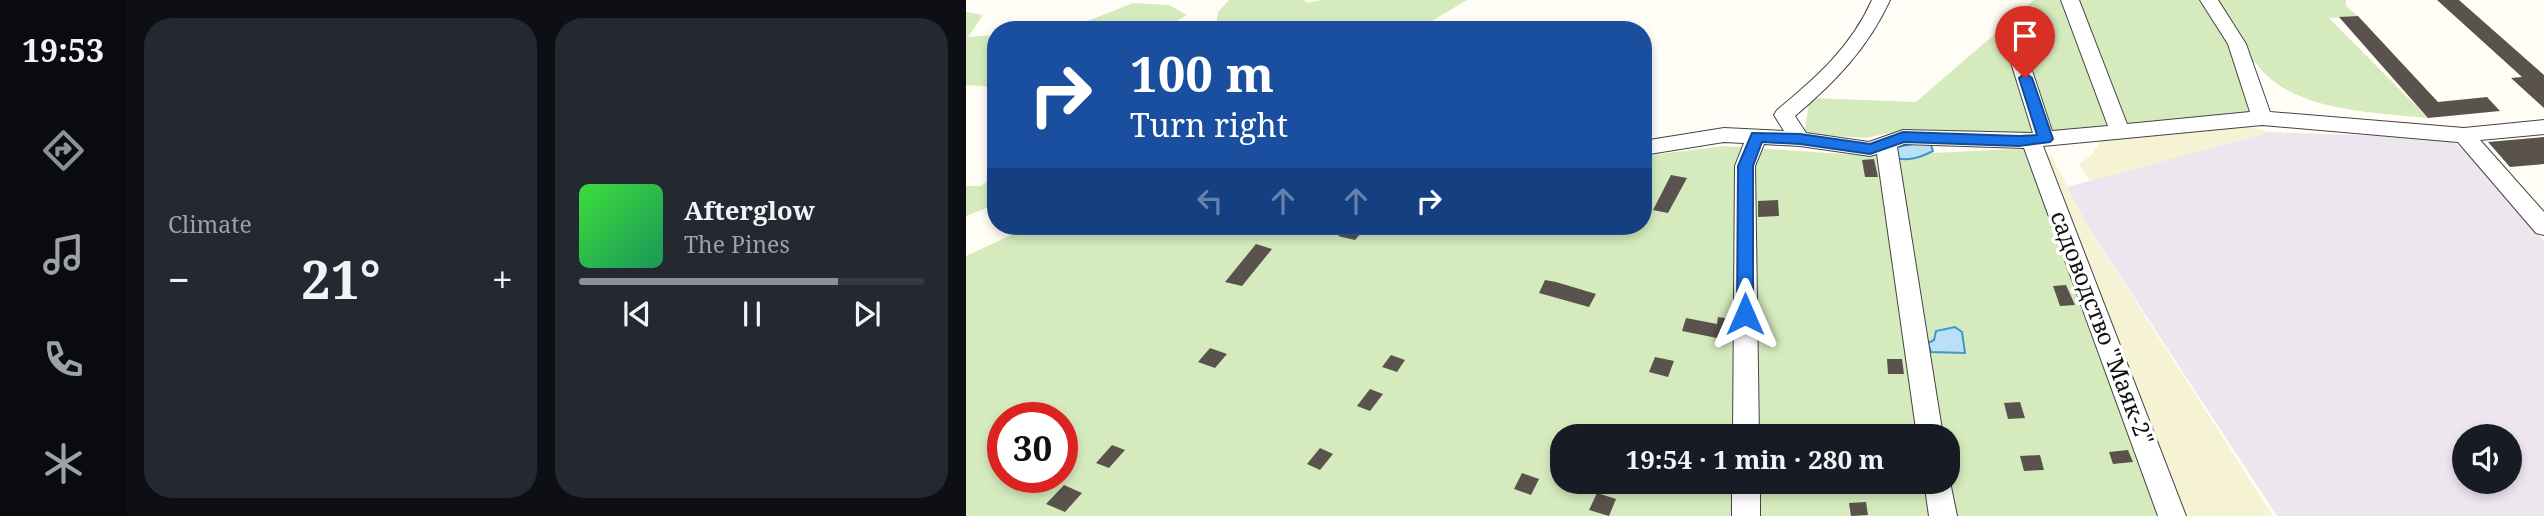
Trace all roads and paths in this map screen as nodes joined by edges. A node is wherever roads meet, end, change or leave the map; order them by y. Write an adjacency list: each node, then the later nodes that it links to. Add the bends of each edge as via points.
1 (1881, 0): 10 (street, via 1871,27 1832,74 1784,115)
2 (2070, 0): 7 (street)
3 (2209, 0): 5 (street, via 2237,44)
4 (2012, 37): 11 (street, садоводство "Маяк-2")
5 (2262, 118): 7 (street); 8 (street)
6 (2544, 128): 8 (street)
7 (2120, 131): 11 (street)
8 (2464, 135): 14 (street)
9 (1757, 137): 10 (street); 13 (street, via 1724,135); 15 (street, via 1745,166)
10 (1800, 139): 12 (street, via 1870,149)
11 (2038, 140): 12 (street, via 1903,137); 21 (street, садоводство "Маяк-2")
12 (1886, 143): 16 (street)
13 (1652, 147)
14 (2544, 227)
15 (1745, 424)
16 (1928, 424)
17 (1746, 494): 19 (street)
18 (1940, 494): 20 (street)
19 (1746, 516)
20 (1943, 516)
21 (2172, 516)

